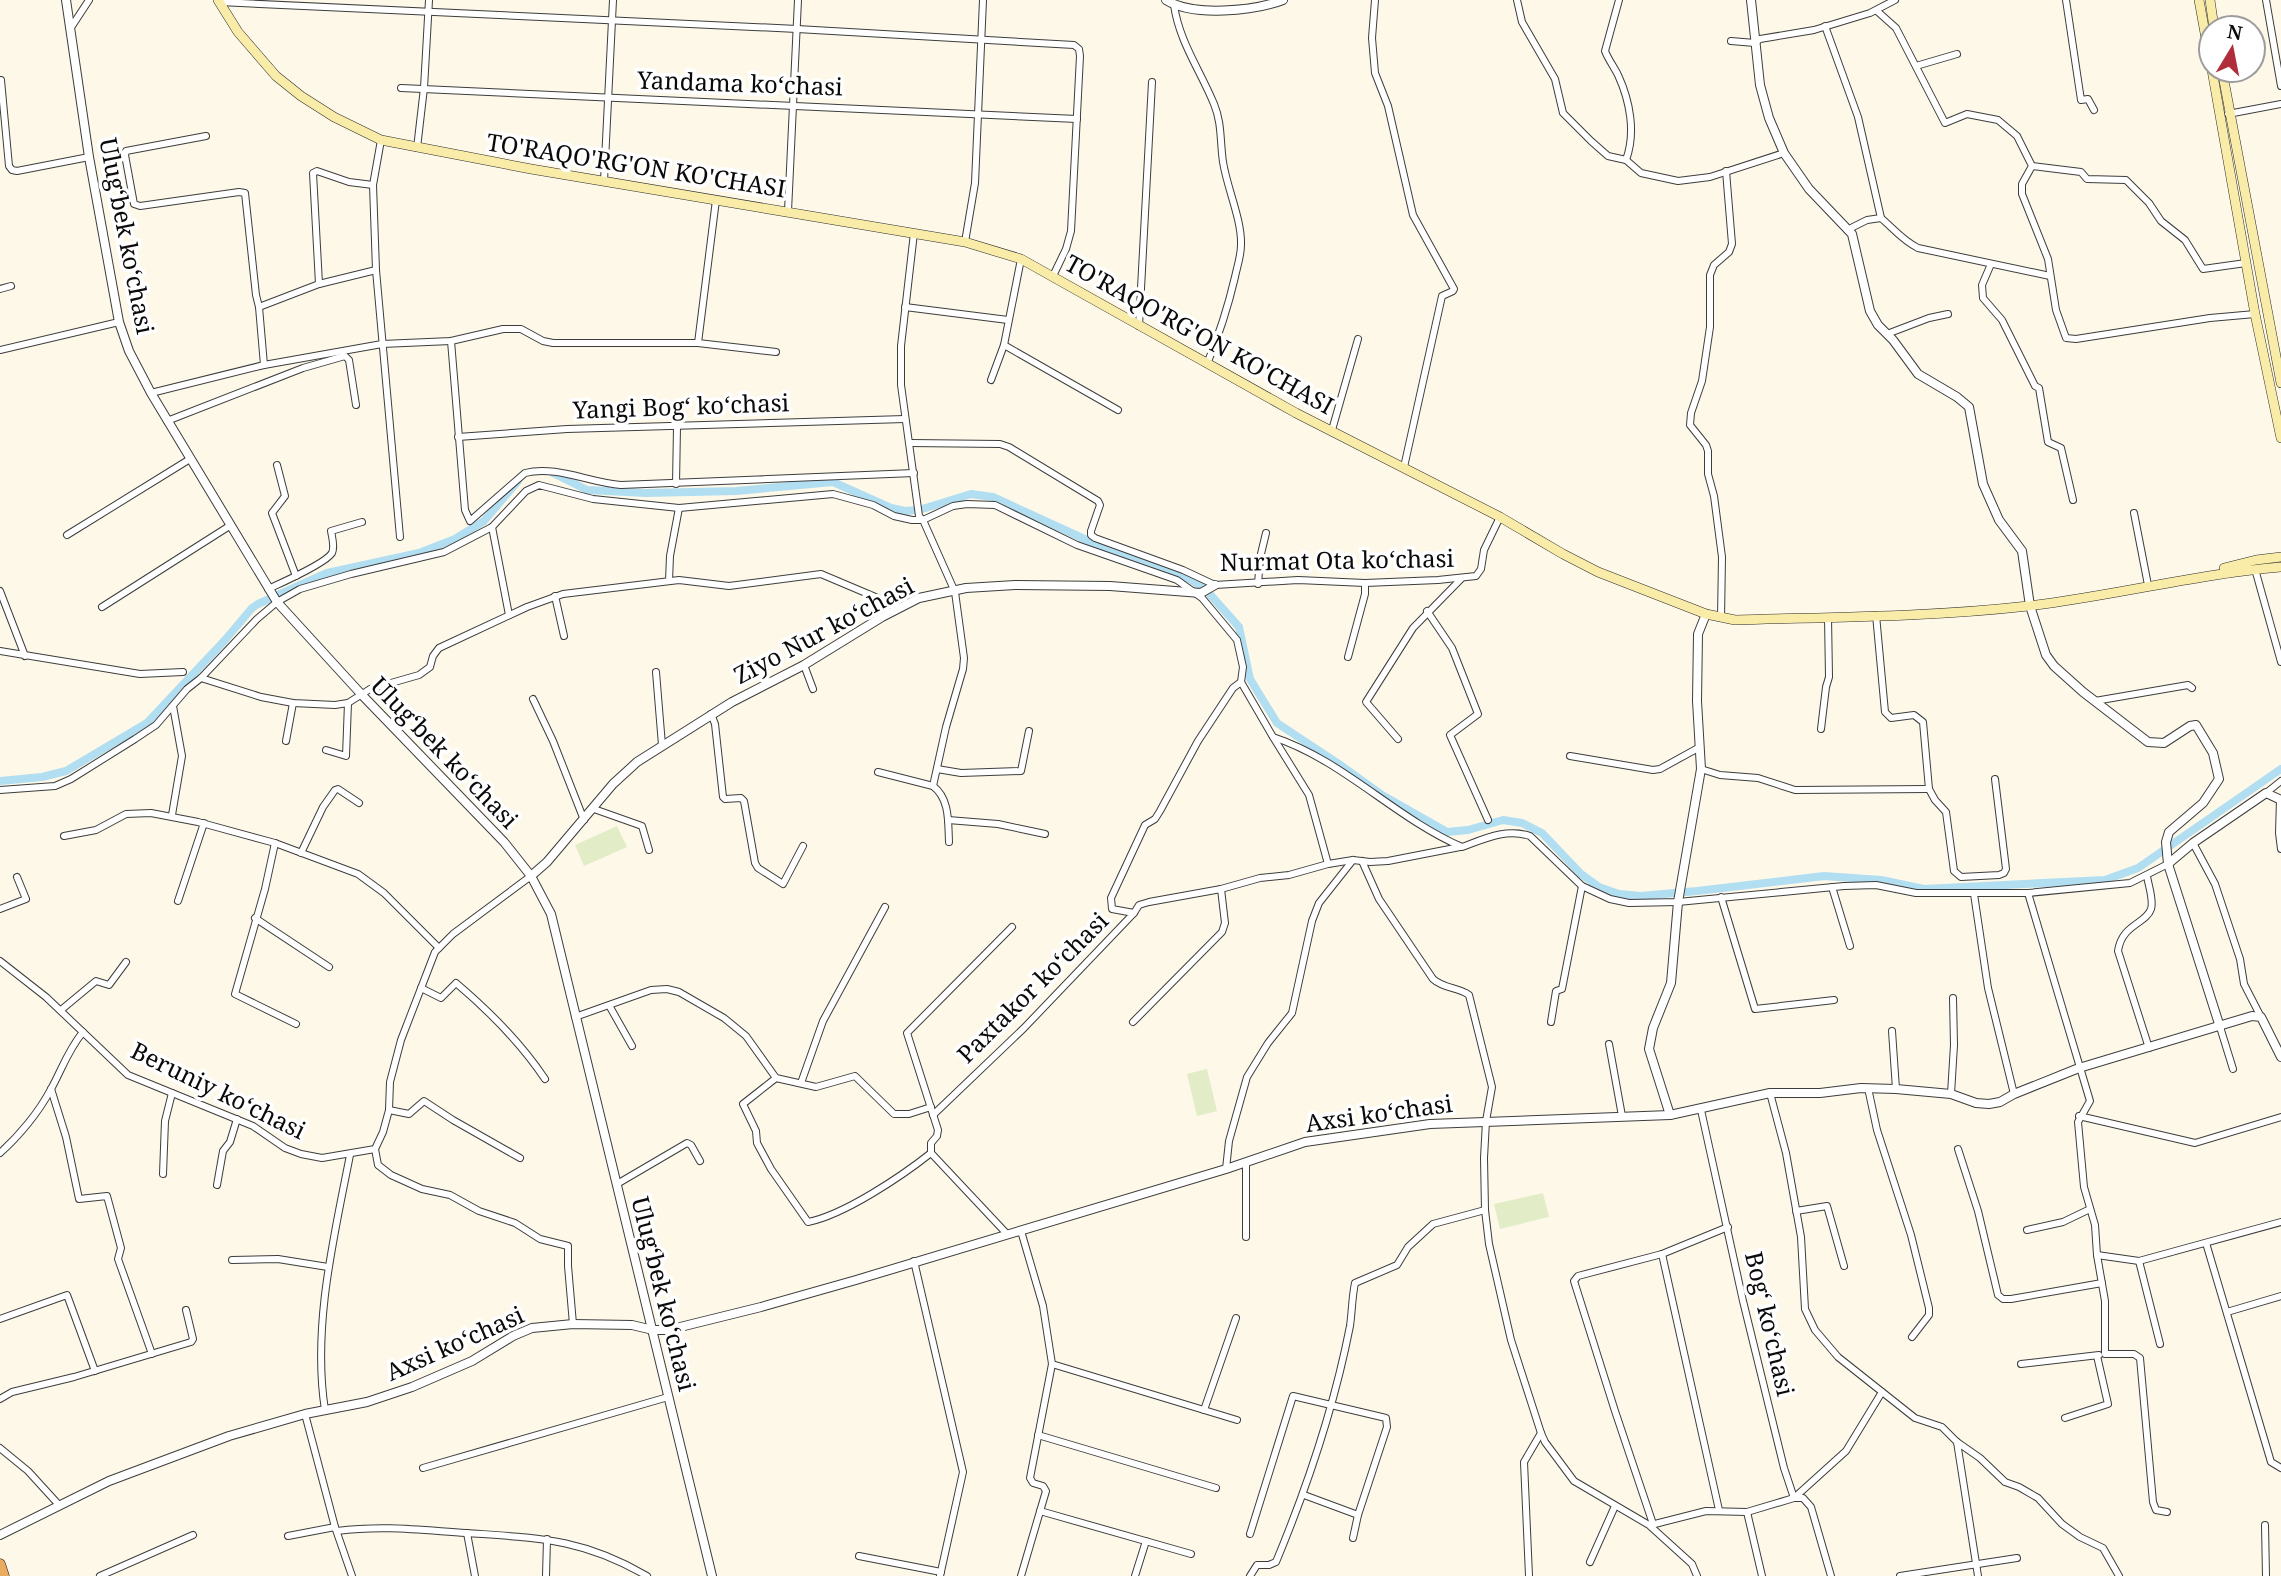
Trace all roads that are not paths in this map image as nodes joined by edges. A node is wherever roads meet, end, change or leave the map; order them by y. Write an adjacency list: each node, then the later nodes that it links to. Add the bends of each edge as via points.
1 (66, 0): 21 (street, Ulugʻbek koʻchasi)
2 (89, 0): 21 (street)
3 (429, 0): 18 (street)
4 (613, 0): 19 (street)
5 (798, 0): 22 (street)
6 (983, 0): 23 (street)
7 (1283, 0): 16 (street, via 1266,7 1237,9)
8 (1375, 0): 98 (street, via 1375,73 1388,106 1413,215 1454,289 1441,296)
9 (1517, 0): 47 (street, via 1522,22 1555,79 1563,113 1602,152)
10 (1619, 0): 47 (street, via 1605,51 1628,107 1631,140)
11 (1751, 0): 25 (street)
12 (1895, 0): 17 (street)
13 (2066, 0): 38 (street, via 2081,100 2088,99)
14 (2266, 0): 32 (street)
15 (219, 1): 18 (street); 43 (main road, TO'RAQO'RG'ON KO'CHASI, via 276,76 334,117)
16 (1170, 3): 82 (street, via 1218,116 1222,158 1241,240 1228,305)
17 (1877, 11): 20 (street); 27 (street, via 1896,28)
18 (428, 12): 19 (street); 34 (street)
19 (612, 21): 22 (street); 35 (street)
20 (1825, 26): 25 (street); 54 (street, via 1858,117)
21 (70, 29): 46 (street, Ulugʻbek koʻchasi)
22 (797, 29): 23 (street); 37 (street)
23 (981, 39): 40 (street); 41 (street, via 1079,49)
24 (1731, 41): 25 (street)
25 (1755, 43): 45 (street, via 1760,85)
26 (1958, 54): 27 (street)
27 (1916, 66): 48 (street, via 1945,122 1968,114 1998,120 2017,135)
28 (1, 80): 46 (street, via 12,170)
29 (1152, 82): 73 (street)
30 (2216, 84): 39 (main road)
31 (2223, 84): 39 (main road)
32 (2281, 86)
33 (401, 88): 34 (street, Yandama koʻchasi)
34 (424, 88): 35 (street, Yandama koʻchasi); 44 (street)
35 (608, 98): 37 (street, Yandama koʻchasi); 50 (street)
36 (2281, 104): 39 (street)
37 (793, 105): 40 (street, Yandama koʻchasi); 53 (street)
38 (2094, 110)
39 (2225, 114): 59 (main road); 85 (main road)
40 (977, 115): 41 (street, Yandama koʻchasi); 57 (street, via 975,183)
41 (1077, 119): 62 (street, via 1071,231)
42 (206, 136): 67 (street, via 126,151 131,196 140,206 245,194)
43 (381, 140): 44 (main road, TO'RAQO'RG'ON KO'CHASI); 51 (street)
44 (417, 149): 50 (main road, TO'RAQO'RG'ON KO'CHASI)
45 (1784, 153): 49 (street); 55 (street)
46 (89, 157): 72 (street, Ulugʻbek koʻchasi)
47 (1626, 160): 49 (street, via 1641,173 1678,181)
48 (2032, 166): 59 (street, via 2081,172 2087,179 2126,180 2161,221 2185,240 2203,269); 63 (street, via 2022,194 2048,259)
49 (1726, 171): 137 (street, via 1732,244 1710,275 1710,327 1690,425 1708,451 1722,557)
50 (604, 181): 52 (main road, TO'RAQO'RG'ON KO'CHASI)
51 (373, 185): 61 (street); 64 (street, via 313,173)
52 (716, 200): 53 (main road, TO'RAQO'RG'ON KO'CHASI); 77 (street)
53 (788, 211): 56 (main road, TO'RAQO'RG'ON KO'CHASI)
54 (1881, 218): 55 (street); 60 (street, via 1895,234 1918,248)
55 (1847, 230): 74 (street, via 1856,243 1870,311)
56 (914, 233): 57 (main road, TO'RAQO'RG'ON KO'CHASI); 68 (street)
57 (965, 242): 58 (main road, TO'RAQO'RG'ON KO'CHASI)
58 (1021, 259): 62 (main road, TO'RAQO'RG'ON KO'CHASI); 71 (street)
59 (2246, 262): 70 (main road)
60 (1991, 264): 63 (street); 101 (street, via 1982,285 1983,298 2002,320 2039,388 2048,442 2061,448)
61 (376, 270): 64 (street); 78 (street)
62 (1053, 276): 73 (main road, TO'RAQO'RG'ON KO'CHASI)
63 (2050, 276): 70 (street, via 2063,334 2070,339)
64 (319, 284): 67 (street)
65 (11, 286): 66 (street)
66 (0, 289)
67 (259, 306): 83 (street)
68 (905, 307): 71 (street); 89 (street, via 901,346)
69 (1948, 314): 74 (street)
70 (2255, 314): 94 (main road)
71 (1008, 320): 79 (street)
72 (118, 323): 80 (street); 86 (street, Ulugʻbek koʻchasi)
73 (1139, 326): 82 (main road, TO'RAQO'RG'ON KO'CHASI)
74 (1887, 334): 129 (street, via 1917,374 1969,407 1983,484 1998,520 2022,551)
75 (1358, 339): 92 (street)
76 (451, 341): 77 (street, via 521,329 552,343); 78 (street); 93 (street)
77 (698, 343): 81 (street)
78 (382, 344): 83 (street); 111 (street)
79 (1004, 345): 84 (street); 88 (street)
80 (0, 350)
81 (776, 352)
82 (1207, 364): 92 (main road, TO'RAQO'RG'ON KO'CHASI)
83 (264, 365): 86 (street)
84 (991, 380)
85 (2281, 383)
86 (151, 393): 90 (street, Ulugʻbek koʻchasi)
87 (356, 405): 90 (street, via 345,356)
88 (1118, 410)
89 (905, 419): 91 (street, Yangi Bogʻ koʻchasi); 95 (street)
90 (167, 421): 96 (street, Ulugʻbek koʻchasi)
91 (677, 427): 93 (street, Yangi Bogʻ koʻchasi); 100 (street)
92 (1332, 430): 98 (main road, TO'RAQO'RG'ON KO'CHASI)
93 (458, 437): 100 (street, via 465,510 473,521 526,473 536,470 601,484)
94 (2281, 438)
95 (910, 443): 99 (street); 121 (street, Nurmat Ota koʻchasi, via 1009,447 1098,501 1091,531 1095,538)
96 (191, 459): 107 (street, Ulugʻbek koʻchasi); 110 (street)
97 (276, 465): 115 (street, via 285,496 272,513)
98 (1404, 467): 104 (main road, TO'RAQO'RG'ON KO'CHASI)
99 (914, 474): 100 (street); 105 (street)
100 (676, 484)
101 (2073, 500)
102 (679, 508): 105 (street, via 833,494 894,516); 108 (street, via 593,499 539,485); 118 (street)
103 (2134, 513): 122 (street)
104 (1500, 517): 117 (street, Nurmat Ota koʻchasi, via 1484,550 1481,569 1476,576); 133 (main road, TO'RAQO'RG'ON KO'CHASI, via 1598,572)
105 (921, 518): 125 (street); 126 (street, via 953,506 995,505 1077,545 1177,580)
106 (362, 522): 115 (street, via 331,531 331,554)
107 (231, 525): 123 (street, Ulugʻbek koʻchasi); 130 (street)
108 (492, 527): 128 (street, via 444,552 300,589); 134 (street)
109 (1266, 533): 120 (street)
110 (67, 535)
111 (400, 537)
112 (2281, 557): 116 (main road, TO'RAQO'RG'ON KO'CHASI)
113 (2281, 567): 114 (main road, TO'RAQO'RG'ON KO'CHASI)
114 (2255, 569): 116 (main road, TO'RAQO'RG'ON KO'CHASI); 142 (street)
115 (296, 576): 123 (street)
116 (2186, 578): 122 (main road, TO'RAQO'RG'ON KO'CHASI)
117 (1461, 579): 119 (street, Nurmat Ota koʻchasi); 132 (street)
118 (669, 581): 127 (street); 131 (street, via 729,586 821,574)
119 (1365, 583): 120 (street, Nurmat Ota koʻchasi, via 1298,580); 141 (street)
120 (1258, 584): 121 (street, Nurmat Ota koʻchasi)
121 (1215, 585): 126 (street)
122 (2148, 585): 129 (main road, TO'RAQO'RG'ON KO'CHASI)
123 (268, 589): 128 (street, Ulugʻbek koʻchasi)
124 (0, 591): 140 (street)
125 (955, 592): 126 (street, Ziyo Nur koʻchasi, via 1015,585); 131 (street, Ziyo Nur koʻchasi, via 919,598); 166 (street, via 964,662)
126 (1196, 593): 147 (street, via 1237,640)
127 (555, 596): 134 (street); 138 (street)
128 (276, 602): 146 (street); 150 (street, Ulugʻbek koʻchasi)
129 (2030, 606): 135 (main road, TO'RAQO'RG'ON KO'CHASI); 152 (street, via 2046,655)
130 (102, 607)
131 (899, 607): 143 (street, Ziyo Nur koʻchasi)
132 (1427, 611): 160 (street, via 1366,702); 181 (street, via 1452,648 1478,713 1450,735)
133 (1706, 614): 137 (main road, TO'RAQO'RG'ON KO'CHASI); 163 (street, via 1698,634)
134 (509, 615): 150 (street, via 439,648 419,675)
135 (1876, 615): 136 (main road, TO'RAQO'RG'ON KO'CHASI); 172 (street, via 1885,712 1891,718 1914,715 1923,722)
136 (1828, 617): 137 (main road, TO'RAQO'RG'ON KO'CHASI); 157 (street, via 1829,677)
137 (1721, 618)
138 (564, 636)
139 (0, 651): 140 (street)
140 (25, 656): 144 (street, via 140,674)
141 (1348, 657)
142 (2281, 662)
143 (804, 665): 149 (street); 156 (street, Ziyo Nur koʻchasi)
144 (183, 672)
145 (656, 672): 162 (street)
146 (201, 678): 153 (street); 155 (street)
147 (1241, 682): 159 (street); 212 (street, Paxtakor koʻchasi, via 1198,741 1155,819 1145,825 1122,874 1111,908)
148 (2192, 688): 152 (street, via 2188,685)
149 (813, 689)
150 (362, 695): 154 (street); 197 (street, Ulugʻbek koʻchasi)
151 (533, 699): 179 (street)
152 (2095, 701): 195 (street, via 2153,744 2164,743 2196,725 2213,753 2218,779 2203,803 2169,832)
153 (293, 703): 154 (street); 161 (street)
154 (348, 703): 164 (street, via 346,756)
155 (173, 706): 173 (street, via 156,725 71,779 55,786); 178 (street, via 182,756)
156 (711, 714): 162 (street, Ziyo Nur koʻchasi); 188 (street, via 723,797 744,801 758,868 783,884)
157 (1821, 729)
158 (1029, 731): 166 (street, via 1021,771 961,774)
159 (1273, 737): 189 (street, via 1301,746); 196 (street, via 1309,795)
160 (1398, 739)
161 (286, 741)
162 (662, 745): 177 (street, Ziyo Nur koʻchasi, via 613,784)
163 (1700, 747): 165 (street, via 1653,770); 167 (street)
164 (326, 750)
165 (1570, 757)
166 (937, 769): 171 (street)
167 (1701, 769): 172 (street, via 1795,790); 208 (street)
168 (878, 772): 171 (street)
169 (1995, 779): 200 (street, via 2006,869 1999,875)
170 (2281, 781): 174 (street)
171 (933, 786): 180 (street, via 944,797)
172 (1929, 789): 200 (street, via 1946,812 1954,871)
173 (0, 790)
174 (2266, 793): 175 (street); 187 (street)
175 (2280, 799): 190 (street)
176 (359, 803): 192 (street, via 335,790)
177 (594, 809): 179 (street, Ziyo Nur koʻchasi); 191 (street, via 642,826)
178 (172, 815): 182 (street); 184 (street, via 126,814 96,830)
179 (584, 820): 197 (street, Ziyo Nur koʻchasi)
180 (948, 820): 183 (street); 185 (street)
181 (1488, 820)
182 (204, 824): 186 (street); 209 (street)
183 (1045, 834)
184 (64, 836)
185 (949, 842)
186 (275, 843): 192 (street); 213 (street)
187 (2193, 843): 195 (street); 226 (street, via 2216,884 2244,984)
188 (803, 846)
189 (1462, 847): 194 (street, via 1416,857); 201 (street, via 1519,832 1530,836)
190 (2281, 849)
191 (649, 850)
192 (301, 853): 216 (street, via 358,874 384,893)
193 (1353, 860): 194 (street); 196 (street); 267 (street, via 1318,903 1292,1013 1247,1077)
194 (1362, 861): 258 (street, via 1379,898 1433,979 1468,995 1492,1087)
195 (2168, 861): 198 (street); 230 (street)
196 (1328, 864): 203 (street)
197 (531, 876): 216 (street); 225 (street, Ulugʻbek koʻchasi, via 551,914)
198 (2147, 876): 205 (street, via 2130,883); 235 (street, via 2151,911 2121,938 2119,951)
199 (17, 877): 211 (street, via 26,899)
200 (1961, 877): 204 (street)
201 (1582, 886): 208 (street, via 1629,903); 228 (street)
202 (1832, 887): 204 (street, via 1876,885 1916,893); 207 (street); 215 (street)
203 (1221, 889): 212 (street, via 1149,902); 227 (street, via 1222,932)
204 (1962, 893): 206 (street)
205 (2028, 893): 206 (street); 237 (street)
206 (1974, 894): 248 (street, via 1988,988)
207 (1721, 897): 208 (street); 222 (street, via 1755,1009)
208 (1679, 899): 253 (street, via 1671,983 1649,1049)
209 (178, 901)
210 (885, 907): 241 (street, via 823,1021)
211 (0, 909)
212 (1134, 913): 252 (street, Paxtakor koʻchasi)
213 (255, 918): 219 (street); 229 (street, via 235,994)
214 (1012, 927): 249 (street, via 907,1033)
215 (1850, 946)
216 (439, 948): 220 (street)
217 (0, 961): 224 (street, Beruniy koʻchasi)
218 (126, 962): 224 (street, via 109,985 96,981)
219 (329, 968)
220 (421, 988): 240 (street, via 441,998 456,983 498,1021); 250 (street, via 393,1068)
221 (1953, 998): 247 (street)
222 (1834, 1000)
223 (610, 1007): 225 (street); 234 (street); 239 (street, via 651,990 678,992 724,1017 746,1036)
224 (61, 1010): 232 (street, Beruniy koʻchasi)
225 (575, 1017): 269 (street, Ulugʻbek koʻchasi)
226 (2260, 1017): 230 (street, Axsi koʻchasi); 236 (street)
227 (1133, 1022)
228 (1551, 1022)
229 (296, 1024)
230 (2220, 1027): 235 (street, Axsi koʻchasi); 238 (street)
231 (1892, 1031): 244 (street)
232 (83, 1032): 242 (street); 245 (street, Beruniy koʻchasi, via 128,1075)
233 (1609, 1044): 254 (street)
234 (632, 1046)
235 (2149, 1048): 237 (street, Axsi koʻchasi)
236 (2281, 1057)
237 (2079, 1068): 248 (street, Axsi koʻchasi); 255 (street, via 2090,1101)
238 (2233, 1069)
239 (776, 1078): 241 (street); 262 (street, via 743,1104 771,1169 808,1223 837,1212)
240 (545, 1079)
241 (801, 1083): 249 (street, via 826,1086 855,1076 898,1115)
242 (51, 1088): 261 (street); 298 (street, via 79,1199 107,1196 121,1248 118,1259)
243 (1868, 1088): 244 (street, Axsi koʻchasi); 246 (street, Axsi koʻchasi); 296 (street, via 1929,1308 1929,1315)
244 (1896, 1088): 247 (street, Axsi koʻchasi)
245 (172, 1093): 257 (street, Beruniy koʻchasi); 268 (street, via 165,1121)
246 (1770, 1094): 251 (street, Axsi koʻchasi); 273 (street)
247 (1951, 1094): 248 (street, Axsi koʻchasi, via 1989,1104)
248 (2014, 1094)
249 (931, 1107): 252 (street)
250 (389, 1110): 259 (street); 264 (street, via 409,1114 424,1101)
251 (1701, 1110): 253 (street, Axsi koʻchasi); 275 (street, Bogʻ koʻchasi)
252 (933, 1115): 262 (street, via 938,1130)
253 (1670, 1115): 254 (street, Axsi koʻchasi)
254 (1622, 1116): 258 (street, Axsi koʻchasi)
255 (2079, 1116): 256 (street, via 2195,1143); 271 (street, via 2081,1167)
256 (2281, 1117)
257 (237, 1119): 263 (street, Beruniy koʻchasi, via 301,1154 322,1158); 270 (street, via 223,1151)
258 (1486, 1121): 266 (street, Axsi koʻchasi, via 1338,1136); 272 (street)
259 (375, 1149): 263 (street, Beruniy koʻchasi); 294 (street, via 379,1165 391,1175 450,1195 540,1239 568,1246)
260 (1958, 1149): 288 (street, via 1998,1295 2011,1299)
261 (0, 1153)
262 (931, 1153): 278 (street)
263 (350, 1155): 286 (street)
264 (520, 1158)
265 (700, 1161): 269 (street, via 687,1143)
266 (1246, 1162): 267 (street, Axsi koʻchasi); 279 (street)
267 (1226, 1169): 277 (street, Axsi koʻchasi)
268 (163, 1174)
269 (617, 1184): 295 (street, Ulugʻbek koʻchasi)
270 (217, 1185)
271 (2090, 1209): 276 (street, via 2063,1222); 282 (street)
272 (1485, 1210): 307 (street, via 1433,1224 1393,1269 1355,1283); 313 (street, via 1505,1316)
273 (1796, 1211): 287 (street, via 1827,1206); 304 (street, via 1805,1308 1815,1330 1838,1357)
274 (2281, 1222): 280 (street)
275 (1728, 1227): 281 (street); 321 (street, Bogʻ koʻchasi)
276 (2027, 1230)
277 (1021, 1231): 278 (street, Axsi koʻchasi); 301 (street, via 1043,1306)
278 (1007, 1234): 284 (street, Axsi koʻchasi)
279 (1246, 1237)
280 (2206, 1243): 285 (street); 291 (street)
281 (1662, 1254): 324 (street); 329 (street, via 1577,1276 1574,1285)
282 (2097, 1255): 285 (street); 288 (street)
283 (232, 1260): 286 (street, via 278,1259)
284 (914, 1261): 295 (street, Axsi koʻchasi, via 761,1307); 346 (street, via 963,1472)
285 (2139, 1261): 297 (street)
286 (328, 1266): 308 (street, via 322,1358)
287 (1844, 1266)
288 (2102, 1283): 299 (street)
289 (2281, 1296): 291 (street)
290 (186, 1310): 298 (street, via 192,1342)
291 (2227, 1312): 318 (street, via 2271,1462)
292 (1236, 1318): 309 (street)
293 (0, 1319): 303 (street, via 67,1295)
294 (573, 1324): 295 (street, Axsi koʻchasi); 308 (street, Axsi koʻchasi, via 532,1328 472,1362 412,1387)
295 (653, 1330): 305 (street, Ulugʻbek koʻchasi)
296 (1912, 1337)
297 (2160, 1344)
298 (152, 1354): 303 (street)
299 (2105, 1354): 300 (street); 327 (street, via 2140,1358 2153,1502 2156,1510)
300 (2097, 1356): 302 (street); 311 (street, via 2108,1404)
301 (1052, 1364): 309 (street); 314 (street)
302 (2021, 1364)
303 (95, 1371): 306 (street, via 23,1388)
304 (1882, 1392): 315 (street, via 1915,1418 1942,1427); 321 (street, via 1846,1451)
305 (668, 1397): 317 (street); 353 (street, Ulugʻbek koʻchasi)
306 (0, 1399)
307 (1331, 1405): 320 (street); 328 (street, via 1388,1421); 333 (street, via 1296,1395 1291,1398)
308 (325, 1410): 310 (street, Axsi koʻchasi)
309 (1204, 1410): 312 (street)
310 (305, 1414): 322 (street, Axsi koʻchasi, via 109,1480); 331 (street)
311 (2065, 1418)
312 (1237, 1420)
313 (1541, 1433): 323 (street, via 1574,1482); 357 (street, via 1524,1462)
314 (1038, 1436): 319 (street); 325 (street, via 1030,1481 1045,1488)
315 (1957, 1442): 345 (street); 363 (street, via 2005,1482 2038,1499 2062,1524 2103,1548)
316 (0, 1448): 322 (street)
317 (423, 1468)
318 (2281, 1468)
319 (1216, 1488)
320 (1304, 1496): 328 (street); 356 (street, via 1276,1562 1257,1565)
321 (1794, 1498): 326 (street); 360 (street, via 1803,1498 1811,1507)
322 (59, 1505): 334 (street, Axsi koʻchasi)
323 (1615, 1506): 329 (street); 343 (street)
324 (1719, 1510): 326 (street); 329 (street)
325 (1040, 1511): 339 (street); 354 (street)
326 (1747, 1512): 359 (street)
327 (2167, 1512)
328 (1358, 1515): 337 (street)
329 (1651, 1525): 358 (street, via 1692,1564)
330 (2265, 1525): 364 (street)
331 (336, 1529): 332 (street, via 383,1526); 336 (street); 349 (street)
332 (467, 1533): 338 (street); 350 (street)
333 (1250, 1534)
334 (0, 1535)
335 (192, 1535): 348 (street)
336 (288, 1536)
337 (1353, 1538)
338 (547, 1539): 351 (street); 352 (street, via 591,1548)
339 (1146, 1541): 340 (street); 355 (street)
340 (1191, 1554)
341 (859, 1556): 346 (street)
342 (2017, 1558): 345 (street)
343 (1590, 1562)
344 (0, 1564): 347 (highway)
345 (1975, 1564): 361 (street); 362 (street)
346 (941, 1574)
347 (4, 1576)
348 (100, 1576)
349 (352, 1576)
350 (474, 1576)
351 (546, 1576)
352 (647, 1576)
353 (712, 1576)
354 (1021, 1576)
355 (1135, 1576)
356 (1250, 1576)
357 (1529, 1576)
358 (1697, 1576)
359 (1762, 1576)
360 (1831, 1576)
361 (1900, 1576)
362 (1978, 1576)
363 (2119, 1576)
364 (2266, 1576)

